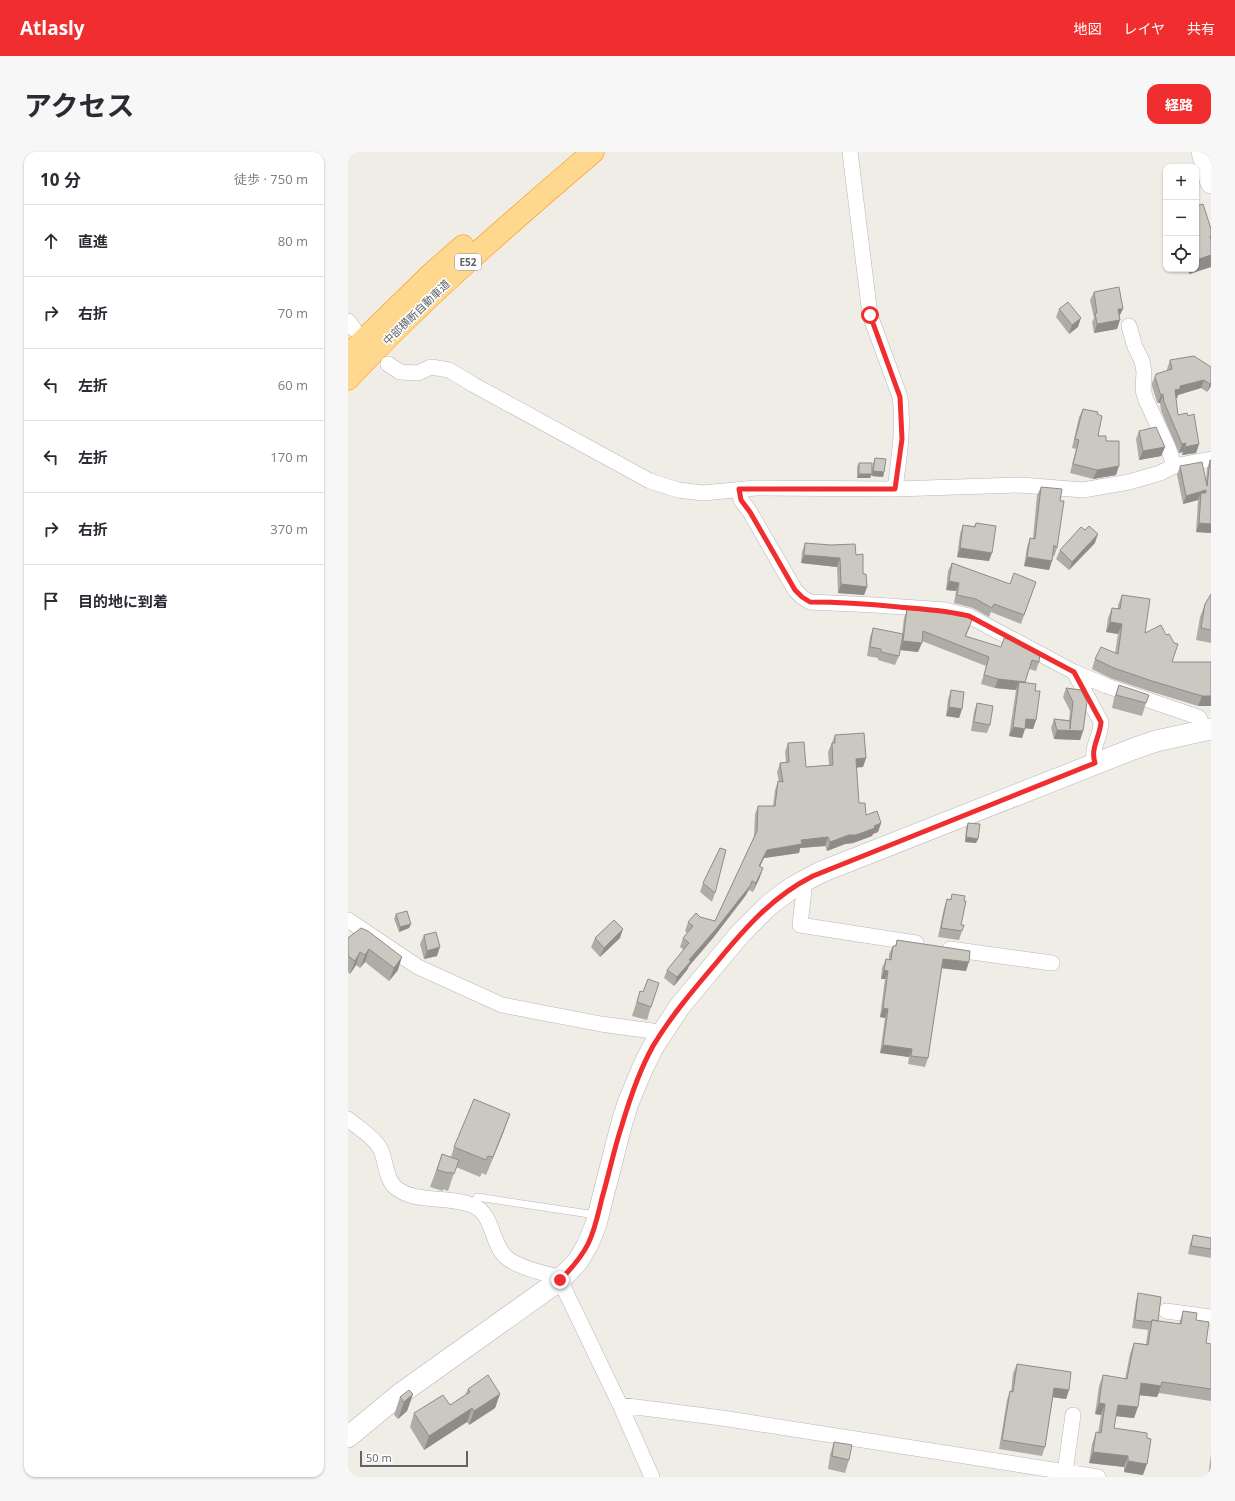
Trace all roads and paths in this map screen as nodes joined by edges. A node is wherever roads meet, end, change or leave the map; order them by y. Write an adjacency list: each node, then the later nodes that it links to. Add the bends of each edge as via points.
1 (576, 152): 7 (highway, 中部横断自動車道 / E52, via 523,194 436,270)
2 (593, 152): 9 (highway, 中部横断自動車道 / E52, via 440,287)
3 (850, 152): 13 (street, via 870,315 900,397 902,439)
4 (1202, 152): 5 (main road)
5 (1211, 183)
6 (1129, 326): 11 (street, via 1142,361 1143,390)
7 (348, 355)
8 (388, 364): 12 (street, via 400,372 418,373 431,367 449,370 650,481 678,490 704,493)
9 (348, 378)
10 (1211, 459): 11 (street)
11 (1174, 466): 13 (street, via 1129,482 1083,490 1021,485)
12 (739, 489): 13 (street); 14 (street, via 741,500 795,590 810,602 945,610 964,615)
13 (895, 489)
14 (1074, 672): 15 (street, via 1198,717); 16 (street, via 1101,722 1094,748)
15 (1207, 729): 16 (main road, via 1156,741)
16 (1095, 763): 17 (main road)
17 (802, 881): 19 (street, via 804,890 800,925); 20 (main road, via 769,904 740,934)
18 (348, 920): 20 (street, via 418,967 502,1005)
19 (1052, 963)
20 (660, 1034): 23 (main road, via 642,1067 628,1103)
21 (348, 1120): 22 (street, via 379,1146 393,1186 413,1196 463,1202)
22 (474, 1206): 23 (lane, via 477,1197); 24 (street, via 482,1212 506,1258)
23 (598, 1215): 24 (main road, via 588,1244 578,1261)
24 (560, 1280): 27 (street); 29 (main road, via 400,1394)
25 (1166, 1310): 26 (street)
26 (1211, 1317)
27 (620, 1406): 30 (street, via 722,1418); 31 (street)
28 (1073, 1415): 30 (street)
29 (348, 1437)
30 (1065, 1472): 32 (street)
31 (652, 1477)
32 (1098, 1477)

